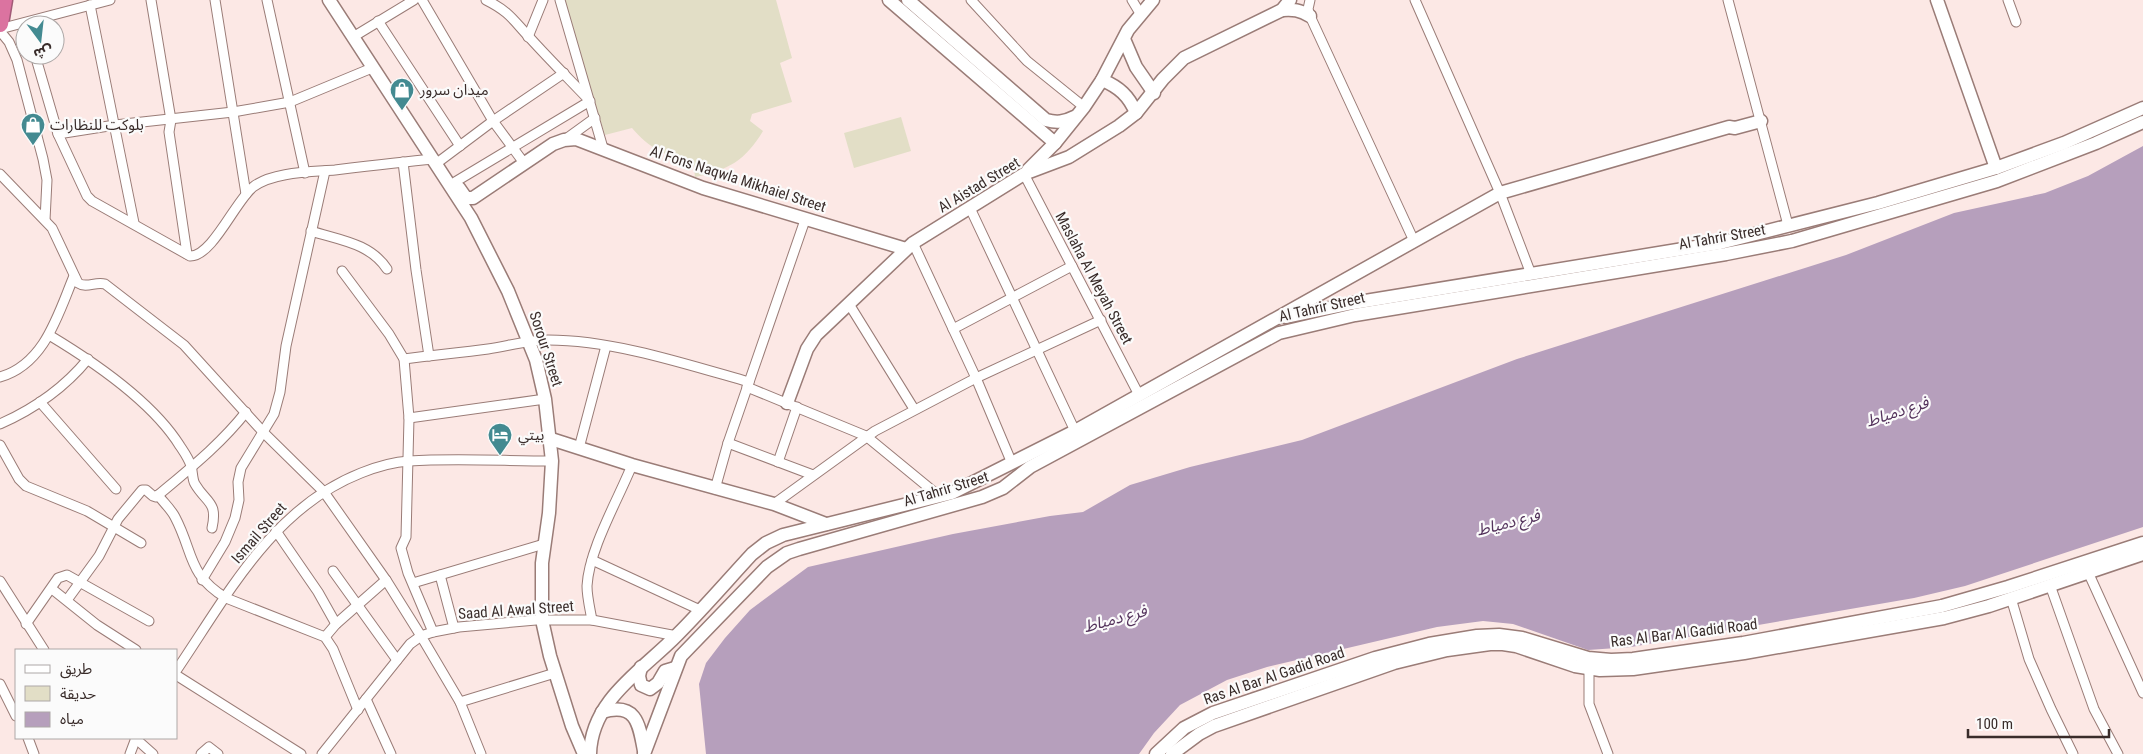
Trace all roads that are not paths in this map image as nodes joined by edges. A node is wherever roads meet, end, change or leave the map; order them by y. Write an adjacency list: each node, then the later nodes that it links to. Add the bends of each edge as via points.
1 (4, 0): 30 (highway)
2 (110, 0): 23 (street)
3 (151, 0): 49 (street)
4 (215, 0): 45 (street)
5 (268, 0): 42 (street)
6 (329, 0): 33 (street, Sorour Street)
7 (414, 0): 28 (street)
8 (422, 0): 50 (street)
9 (486, 0): 22 (street)
10 (543, 0): 34 (street)
11 (560, 0): 41 (street)
12 (889, 0): 55 (street)
13 (908, 0): 44 (street, via 1046,120 1056,123 1067,121)
14 (971, 0): 44 (street, via 1027,61)
15 (1132, 0): 26 (street)
16 (1154, 0): 26 (street)
17 (1310, 0): 27 (street)
18 (1415, 0): 69 (street)
19 (1728, 0): 48 (street)
20 (1937, 0): 62 (street)
21 (2008, 0): 29 (street)
22 (500, 3): 34 (street)
23 (90, 5): 25 (street); 52 (street)
24 (1286, 5): 27 (street, Al Aistad Street); 40 (street, Al Aistad Street, via 1184,58)
25 (54, 15)
26 (1141, 15): 35 (street)
27 (1310, 16): 80 (street)
28 (378, 21): 33 (street); 56 (street)
29 (2016, 22)
30 (0, 24)
31 (15, 26): 32 (street)
32 (0, 30): 73 (street, via 17,60 43,159 46,180)
33 (353, 37): 37 (street, Sorour Street)
34 (528, 37): 38 (street)
35 (1124, 39): 39 (street); 40 (street, via 1136,66)
36 (38, 65): 53 (street)
37 (372, 68): 42 (street); 61 (street, Sorour Street)
38 (564, 73): 41 (street); 50 (street)
39 (1102, 80): 44 (street); 46 (street, via 1124,92)
40 (1154, 93): 46 (street, Al Aistad Street)
41 (590, 101): 47 (street); 57 (street)
42 (290, 102): 45 (street); 64 (street)
43 (2143, 108): 62 (street, Al Tahrir Street, via 2064,143)
44 (1080, 111): 55 (street)
45 (233, 112): 49 (street); 68 (street)
46 (1136, 114): 66 (street, Al Aistad Street, via 1069,157)
47 (595, 118): 54 (street); 58 (street)
48 (1760, 118): 69 (street, Al Tahrir Street, via 1736,128 1729,127); 77 (street)
49 (170, 120): 52 (street); 82 (street, via 169,132)
50 (493, 121): 56 (street); 57 (street)
51 (2143, 122): 75 (street, Al Tahrir Street, via 1997,182)
52 (115, 125): 53 (street); 76 (street)
53 (58, 134): 76 (street, via 87,196)
54 (566, 139): 58 (street, Al Fons Naqwla Mikhaiel Street, via 582,140); 60 (street)
55 (1055, 143): 66 (street)
56 (460, 146): 61 (street)
57 (511, 147): 60 (street); 67 (street)
58 (603, 148): 74 (street, Al Fons Naqwla Mikhaiel Street, via 702,188)
59 (403, 162): 61 (street); 63 (street); 97 (street)
60 (524, 163): 67 (street, via 473,198 466,198)
61 (438, 164): 67 (street, Sorour Street)
62 (1996, 168): 71 (street, Al Tahrir Street)
63 (325, 171): 64 (street); 79 (street)
64 (304, 173): 68 (street, via 261,182)
65 (0, 174): 73 (street)
66 (1024, 174): 70 (street, Al Aistad Street); 83 (street, Maslaha Al Meyah Street)
67 (458, 189): 94 (street, Sorour Street, via 496,266)
68 (246, 194): 82 (street, via 203,250 194,256)
69 (1500, 194): 80 (street, Al Tahrir Street); 86 (street)
70 (970, 208): 81 (street, Al Aistad Street); 88 (street)
71 (1858, 208): 72 (street, Al Tahrir Street); 75 (street, via 1852,217)
72 (1831, 215): 77 (street, Al Tahrir Street); 78 (street, via 1837,223)
73 (44, 220): 87 (street, via 57,237)
74 (805, 220): 81 (street, Al Fons Naqwla Mikhaiel Street); 102 (street)
75 (1858, 222): 78 (street, Al Tahrir Street)
76 (134, 223): 82 (street)
77 (1788, 225): 86 (street, Al Tahrir Street, via 1720,244)
78 (1831, 230): 127 (street, Al Tahrir Street, via 1726,254 1355,315 1279,333 1030,468)
79 (311, 231): 84 (street, via 368,250 380,258); 112 (street, via 286,346 280,392)
80 (1414, 241): 90 (street, Al Tahrir Street)
81 (909, 246): 89 (street, Al Aistad Street); 92 (street)
82 (187, 254)
83 (1072, 266): 88 (street); 91 (street, Maslaha Al Meyah Street)
84 (386, 269)
85 (342, 271): 99 (street)
86 (1531, 274): 90 (street, Al Tahrir Street)
87 (74, 276): 93 (street); 108 (street, via 84,286 104,284 170,333)
88 (1011, 298): 92 (street); 96 (street)
89 (849, 304): 106 (street, Al Aistad Street, via 816,335 807,349); 107 (street)
90 (1279, 317): 103 (street, Al Tahrir Street)
91 (1101, 320): 96 (street); 103 (street, Maslaha Al Meyah Street)
92 (953, 329): 101 (street)
93 (49, 335): 98 (street); 100 (street, via 39,351 24,365)
94 (528, 342): 95 (street, via 562,340); 97 (street); 104 (street, Sorour Street, via 536,360)
95 (606, 346): 102 (street, via 679,362); 117 (street)
96 (1036, 351): 101 (street); 111 (street)
97 (429, 356): 99 (street)
98 (88, 359): 105 (street); 123 (street, via 144,404 170,431)
99 (404, 359): 109 (street)
100 (0, 376)
101 (976, 378): 107 (street); 120 (street)
102 (748, 384): 106 (street); 115 (street)
103 (1139, 395): 111 (street, Al Tahrir Street)
104 (545, 399): 109 (street); 114 (street, Sorour Street)
105 (40, 402): 110 (street); 128 (street)
106 (792, 405): 113 (street); 121 (street)
107 (914, 409): 113 (street)
108 (246, 412): 112 (street); 123 (street, via 230,433)
109 (409, 418): 118 (street)
110 (0, 424)
111 (1075, 431): 120 (street, Al Tahrir Street)
112 (264, 433): 130 (street); 147 (street, via 241,468 235,518 226,542)
113 (866, 436): 125 (street); 132 (street)
114 (551, 439): 117 (street); 119 (street, Sorour Street)
115 (728, 443): 121 (street); 129 (street)
116 (0, 445): 136 (street, via 19,480 26,486 77,506)
117 (578, 448): 122 (street)
118 (407, 461): 119 (street, Ismail Street); 130 (street, Ismail Street, via 350,477); 151 (street, via 406,537 401,548)
119 (552, 461): 141 (street, Sorour Street)
120 (1011, 461): 124 (street, Al Tahrir Street)
121 (778, 462): 125 (street)
122 (632, 465): 129 (street); 143 (street)
123 (192, 467): 131 (street); 137 (street, via 195,485 211,502)
124 (998, 470): 126 (street, Al Tahrir Street); 127 (street, via 999,481)
125 (813, 475): 134 (street)
126 (969, 485): 132 (street, Al Tahrir Street); 133 (street, via 979,490)
127 (1007, 485): 133 (street, Al Tahrir Street)
128 (116, 489)
129 (714, 489): 134 (street)
130 (324, 492): 138 (street, Ismail Street); 148 (street)
131 (158, 495): 136 (street, via 154,497 142,490); 147 (street, via 174,516 193,566)
132 (939, 496): 135 (street, Al Tahrir Street)
133 (976, 499): 175 (street, Al Tahrir Street, via 787,553 767,567 681,656)
134 (774, 504): 135 (street)
135 (826, 524): 158 (street, Al Tahrir Street, via 766,543)
136 (114, 527): 139 (street); 150 (street, via 99,556)
137 (212, 528)
138 (276, 531): 154 (street, Ismail Street); 163 (street)
139 (141, 543)
140 (2143, 543): 169 (street, Ras Al Bar Al Gadid Road, via 1942,606)
141 (544, 544): 146 (street); 159 (street, Sorour Street, via 540,582)
142 (2143, 554): 145 (street, Ras Al Bar Al Gadid Road)
143 (592, 560): 158 (street); 160 (street, via 587,585)
144 (333, 571): 157 (street)
145 (2088, 572): 152 (street, Ras Al Bar Al Gadid Road); 181 (street)
146 (440, 575): 151 (street); 164 (street)
147 (202, 580): 154 (street)
148 (386, 580): 157 (street); 166 (street)
149 (0, 581): 162 (street)
150 (79, 582): 153 (street, via 67,575 62,576); 156 (street); 161 (street)
151 (412, 582): 165 (street)
152 (2050, 585): 155 (street, Ras Al Bar Al Gadid Road); 206 (street, via 2094,709)
153 (52, 589): 156 (street); 162 (street)
154 (226, 598): 168 (street); 174 (street, Ismail Street)
155 (2011, 598): 169 (street, Ras Al Bar Al Gadid Road, via 1922,623); 205 (street, via 2029,659)
156 (67, 600): 171 (street, via 97,625)
157 (357, 604): 163 (street); 172 (street)
158 (700, 610): 167 (street, Al Tahrir Street)
159 (542, 620): 160 (street, Saad Al Awal Street); 164 (street, Saad Al Awal Street); 177 (street, Sorour Street)
160 (592, 620): 167 (street, Saad Al Awal Street)
161 (149, 621)
162 (26, 624): 170 (street)
163 (336, 624): 168 (street)
164 (454, 628): 165 (street, Saad Al Awal Street)
165 (433, 632): 166 (street, Saad Al Awal Street)
166 (421, 636): 172 (street, Saad Al Awal Street); 183 (street)
167 (677, 636): 173 (street, Al Tahrir Street)
168 (325, 637): 184 (street, via 334,648)
169 (1743, 648): 176 (street, Ras Al Bar Al Gadid Road, via 1633,670); 179 (street, Ras Al Bar Al Gadid Road, via 1611,660 1577,655 1522,638 1488,635 1410,648)
170 (43, 649)
171 (134, 649)
172 (397, 660): 182 (street, Saad Al Awal Street)
173 (641, 667): 175 (street, via 641,685 650,688 658,683 665,671); 185 (street, Al Tahrir Street)
174 (178, 668)
175 (675, 668): 201 (street, Al Tahrir Street)
176 (1589, 669): 179 (street, Ras Al Bar Al Gadid Road, via 1516,646 1490,644 1447,650); 204 (street, via 1589,704)
177 (555, 673): 183 (street); 199 (street, Sorour Street)
178 (178, 676): 195 (street)
179 (1337, 677): 202 (street, Ras Al Bar Al Gadid Road, via 1212,713 1184,728); 203 (street, Ras Al Bar Al Gadid Road, via 1214,726)
180 (0, 684): 186 (street)
181 (2143, 694)
182 (366, 699): 184 (street, Saad Al Awal Street); 197 (street)
183 (460, 702): 198 (street)
184 (358, 710): 196 (street, Saad Al Awal Street)
185 (602, 712): 200 (street, Al Tahrir Street, via 592,734); 201 (street, via 618,709 634,717 640,728)
186 (15, 714)
187 (28, 739): 190 (street)
188 (136, 739): 191 (street)
189 (137, 739): 192 (street)
190 (34, 754)
191 (130, 754)
192 (153, 754)
193 (201, 754): 194 (street, via 209,747)
194 (218, 754)
195 (301, 754)
196 (322, 754)
197 (391, 754)
198 (481, 754)
199 (584, 754)
200 (590, 754)
201 (644, 754)
202 (1156, 754)
203 (1172, 754)
204 (1608, 754)
205 (2073, 754)
206 (2118, 754)

